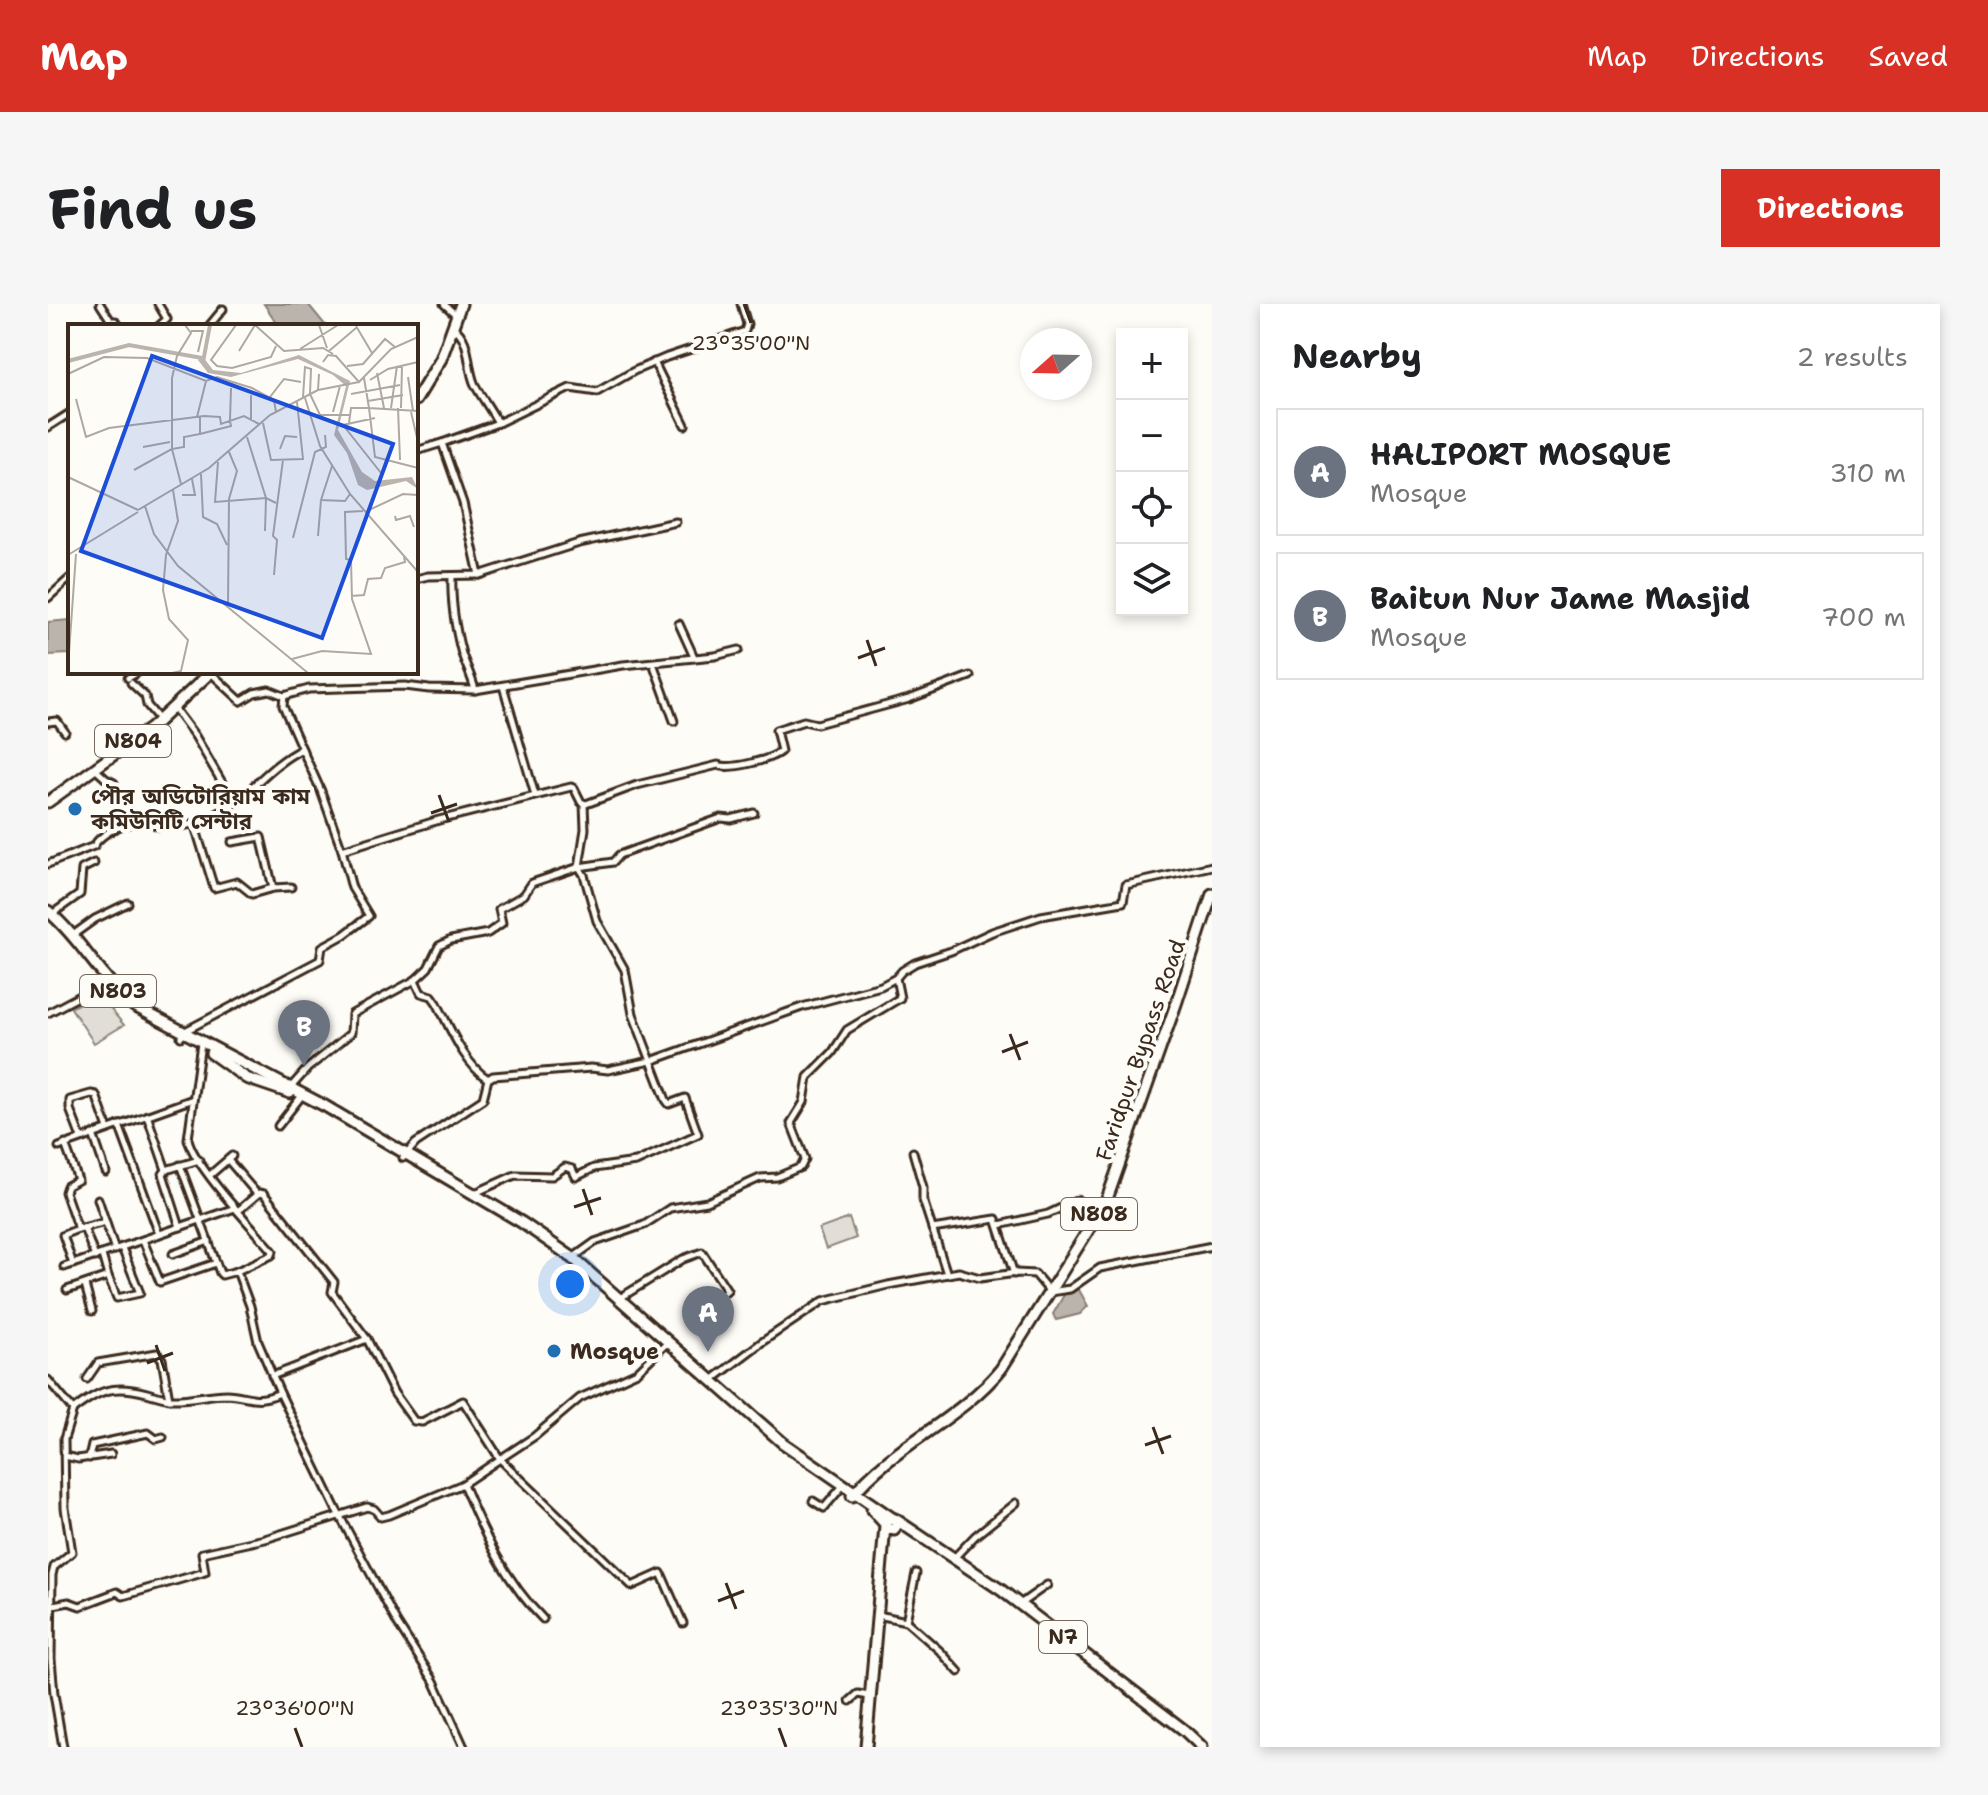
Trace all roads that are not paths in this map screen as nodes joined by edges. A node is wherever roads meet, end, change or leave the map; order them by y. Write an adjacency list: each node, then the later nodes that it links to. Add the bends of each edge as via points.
1 (100, 304): 7 (street)
2 (158, 304): 8 (street, via 167,319)
3 (444, 304): 6 (street)
4 (741, 304): 11 (street, via 745,331)
5 (223, 309): 9 (street)
6 (457, 309): 10 (highway); 12 (highway)
7 (118, 324)
8 (161, 324)
9 (211, 324)
10 (452, 327): 13 (highway); 15 (street, via 460,332 473,380)
11 (654, 362): 15 (street, via 597,392 570,388); 16 (street)
12 (418, 389)
13 (418, 397)
14 (68, 414): 17 (street)
15 (498, 423): 18 (street)
16 (685, 425)
17 (48, 427)
18 (442, 443): 19 (street); 21 (street, via 463,503)
19 (418, 450)
20 (676, 522): 21 (street, via 579,543)
21 (479, 575): 22 (street)
22 (452, 576): 23 (street); 35 (street, via 454,616)
23 (418, 578)
24 (68, 580): 25 (street)
25 (48, 598)
26 (679, 624): 28 (street)
27 (739, 650): 28 (street)
28 (694, 657): 29 (street)
29 (653, 663): 34 (street); 39 (street)
30 (136, 674): 38 (street, via 129,680)
31 (207, 674): 37 (highway, N804)
32 (211, 674): 36 (street, via 240,701 269,690)
33 (970, 676): 48 (street, via 909,699 776,730 781,751 773,756 661,779)
34 (503, 686): 35 (street); 45 (street)
35 (475, 690): 36 (street, via 390,686 309,689)
36 (284, 696): 43 (street, via 283,706)
37 (172, 706): 38 (highway, N804); 41 (highway, N804); 47 (street)
38 (157, 717): 41 (highway, N804)
39 (674, 721)
40 (48, 722): 42 (street, via 57,721)
41 (149, 726): 44 (highway, N804)
42 (65, 732)
43 (302, 749): 47 (street, via 270,768); 53 (street)
44 (93, 767): 46 (highway, N804); 51 (street, via 114,783)
45 (535, 795): 48 (street, via 573,786); 53 (street)
46 (49, 796)
47 (234, 803): 50 (street)
48 (584, 804): 57 (street)
49 (754, 813): 57 (street, via 705,823 619,855 613,862)
50 (194, 823): 51 (street); 59 (street, via 214,888 237,882 252,894)
51 (130, 824): 55 (street, via 101,835 90,848)
52 (232, 842): 59 (street, via 261,837)
53 (342, 850): 68 (street, via 352,888 369,916 322,947 320,960)
54 (94, 863): 62 (street, via 82,869 80,894)
55 (48, 864)
56 (1212, 866): 65 (street, via 1126,885 1123,902 1041,916 992,932 915,963)
57 (579, 867): 66 (street, via 532,883 524,895 499,909 502,923 488,933 439,946 427,970); 70 (street, via 597,921 625,970 633,1014)
58 (291, 887): 59 (street)
59 (273, 888)
60 (1212, 894): 119 (highway, Faridpur Bypass Road / N808, via 1106,1202)
61 (128, 903): 63 (street)
62 (49, 915): 63 (highway, N803); 64 (highway, N803)
63 (73, 935): 64 (highway, N803)
64 (106, 978): 67 (street); 68 (highway, N803, via 131,1010)
65 (896, 978): 70 (street); 108 (street, via 900,998 847,1030 808,1077 804,1102 791,1123 805,1159 801,1167 707,1202 670,1208 644,1225 584,1248)
66 (415, 980): 71 (street, via 421,993 437,1003 469,1063); 72 (street, via 352,1014 351,1033 308,1068)
67 (49, 1012)
68 (182, 1035): 69 (highway, N803)
69 (200, 1044): 72 (highway, N803); 72 (highway, N803, via 246,1078); 73 (street)
70 (651, 1061): 71 (street, via 608,1070); 89 (street, via 668,1103 686,1099 696,1135 636,1162 594,1168 576,1177 565,1167 552,1176 515,1175)
71 (488, 1079): 81 (street, via 483,1099)
72 (296, 1094): 76 (street); 81 (highway, N803)
73 (193, 1099): 74 (street); 82 (street, via 188,1139)
74 (147, 1115): 75 (street); 84 (street)
75 (119, 1125): 77 (street); 100 (street)
76 (278, 1126)
77 (108, 1129): 78 (street); 79 (street, via 96,1095 70,1100)
78 (93, 1134): 79 (street); 85 (street)
79 (81, 1138): 98 (street, via 62,1145 78,1180 64,1188)
80 (913, 1152): 99 (street)
81 (404, 1156): 87 (highway, N803)
82 (199, 1160): 83 (street); 86 (street)
83 (180, 1165): 84 (street); 93 (street)
84 (166, 1170): 97 (street, via 162,1177)
85 (106, 1172)
86 (210, 1175): 88 (street, via 230,1158); 92 (street)
87 (443, 1179): 89 (highway, N803); 95 (highway, N803)
88 (257, 1194): 92 (street); 124 (street, via 264,1194 326,1271 336,1287 332,1292)
89 (474, 1194): 95 (highway, N803)
90 (98, 1199): 94 (street)
91 (1078, 1200): 96 (street, via 1048,1214)
92 (236, 1209): 93 (street); 112 (street, via 273,1253)
93 (200, 1220): 97 (street); 102 (street)
94 (106, 1222): 98 (street); 105 (street)
95 (519, 1223): 108 (highway, N803)
96 (999, 1225): 99 (street, via 994,1219); 114 (street)
97 (180, 1227): 100 (street)
98 (81, 1229): 107 (street); 110 (street, via 63,1235)
99 (932, 1229): 113 (street)
100 (159, 1234): 101 (street)
101 (143, 1240): 104 (street); 109 (street, via 160,1282)
102 (209, 1241): 106 (street); 109 (street)
103 (1212, 1246): 119 (street, via 1100,1268 1070,1289)
104 (122, 1248): 105 (street); 115 (street, via 140,1293 117,1298)
105 (115, 1250): 107 (street)
106 (173, 1254)
107 (98, 1256): 110 (street); 115 (street)
108 (572, 1259): 116 (highway, N803)
109 (216, 1263): 112 (street, via 221,1275)
110 (73, 1264): 111 (street)
111 (64, 1267)
112 (237, 1271): 126 (street)
113 (947, 1274): 114 (street); 127 (street, via 823,1301)
114 (1014, 1274): 119 (street, via 1035,1274)
115 (108, 1276): 117 (street)
116 (596, 1279): 120 (highway, N803); 123 (highway, N803)
117 (85, 1285): 118 (street); 121 (street)
118 (67, 1290)
119 (1050, 1292): 141 (highway, Faridpur Bypass Road / N808, via 985,1389 881,1468)
120 (620, 1298): 122 (street, via 702,1252 727,1290 714,1302); 123 (highway, N803)
121 (92, 1311)
122 (726, 1320)
123 (649, 1326): 125 (highway, N803); 127 (highway, N803)
124 (367, 1339): 126 (street); 138 (street, via 414,1421 463,1401)
125 (666, 1344): 127 (highway, N803); 138 (street, via 637,1372 580,1398)
126 (272, 1376): 130 (street)
127 (708, 1378): 131 (highway, N803)
128 (87, 1379): 132 (street, via 98,1363 157,1353)
129 (48, 1380): 133 (street)
130 (280, 1393): 132 (street, via 261,1400 226,1394); 144 (street)
131 (726, 1395): 140 (highway, N803, via 781,1446); 141 (highway, N803)
132 (169, 1399): 133 (street, via 108,1389)
133 (73, 1410): 136 (street)
134 (163, 1437): 137 (street, via 148,1433 92,1445)
135 (111, 1454): 137 (street)
136 (65, 1456): 137 (street); 149 (street, via 72,1552 54,1567)
137 (89, 1458)
138 (500, 1459): 139 (street); 154 (street, via 632,1586 661,1573)
139 (463, 1484): 144 (street, via 381,1517 371,1507); 152 (street, via 500,1562)
140 (841, 1488): 141 (highway, N803); 142 (street, via 824,1508)
141 (856, 1496): 145 (highway, N803)
142 (813, 1501)
143 (1016, 1503): 146 (street)
144 (339, 1516): 149 (street, via 202,1553 202,1573 123,1596 117,1592 82,1606); 159 (street, via 434,1681)
145 (891, 1525): 146 (highway, N7); 151 (highway, via 882,1550)
146 (952, 1559): 150 (highway, N7)
147 (916, 1573): 153 (street)
148 (1047, 1585): 150 (street)
149 (50, 1605): 158 (street, via 54,1694)
150 (1019, 1605): 161 (highway, N7)
151 (877, 1615): 153 (street); 156 (highway)
152 (543, 1619)
153 (906, 1621): 155 (street)
154 (683, 1623)
155 (959, 1672)
156 (870, 1696): 157 (street, via 858,1694); 160 (highway)
157 (850, 1701)
158 (63, 1747)
159 (464, 1747)
160 (866, 1747)
161 (1202, 1747)

